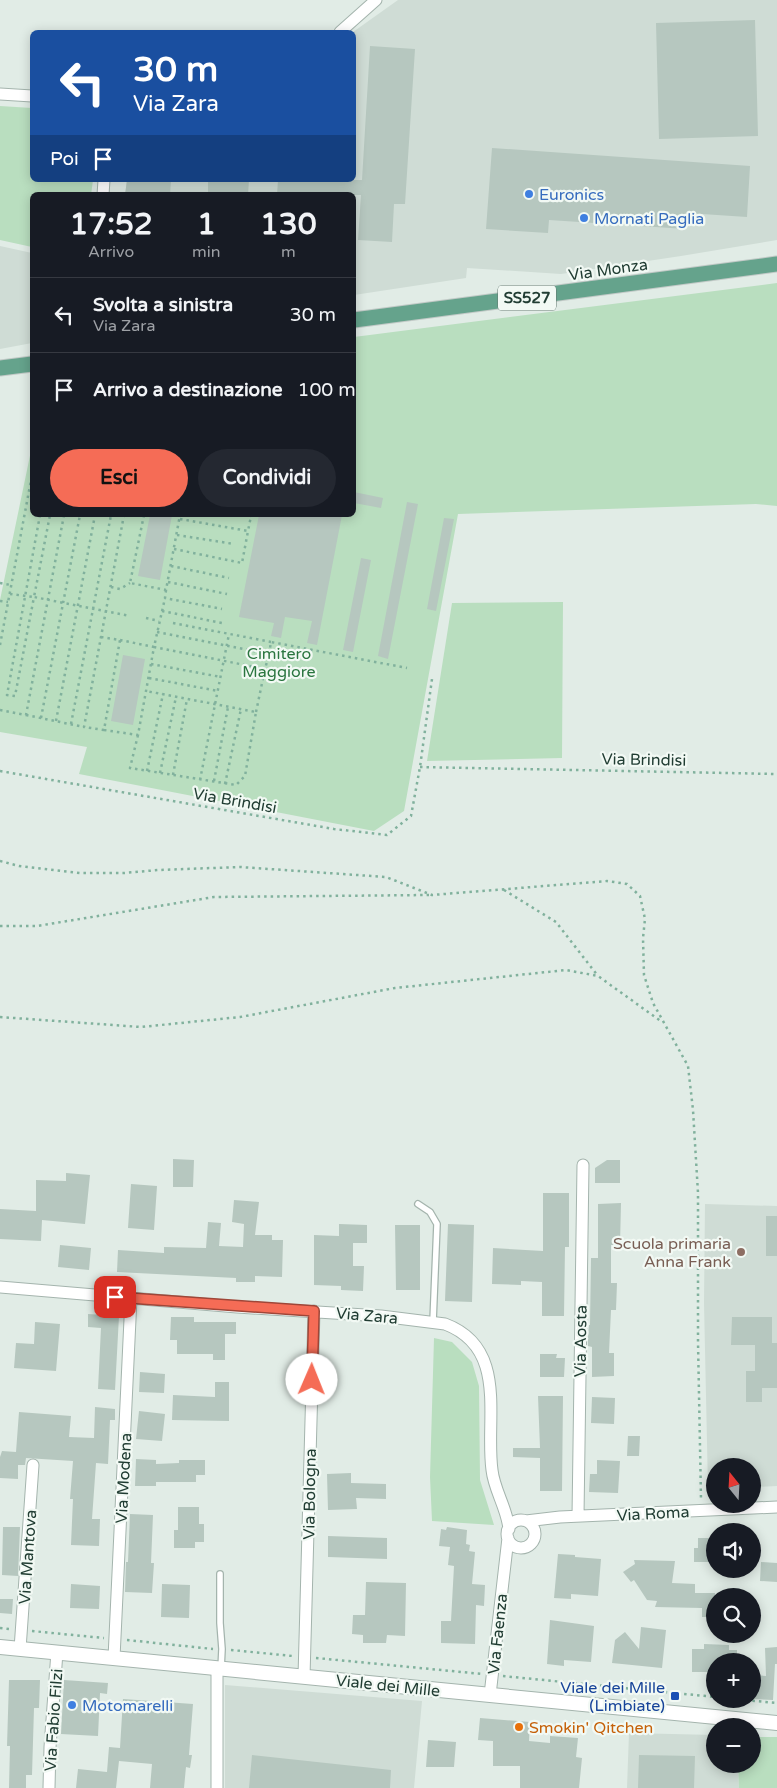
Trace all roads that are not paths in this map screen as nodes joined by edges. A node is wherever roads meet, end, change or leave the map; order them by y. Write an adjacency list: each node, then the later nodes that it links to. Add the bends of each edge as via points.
1 (376, 0): 2 (street)
2 (342, 30)
3 (0, 94): 4 (street)
4 (30, 96)
5 (777, 264): 6 (main road, Via Monza / SS527)
6 (356, 320)
7 (30, 364): 8 (main road)
8 (0, 368)
9 (583, 1165): 18 (street, Via Aosta)
10 (418, 1204): 14 (lane, via 430,1212 436,1224)
11 (0, 1287): 12 (street, Via Zara)
12 (131, 1298): 13 (street, Via Zara); 29 (street, Via Modena)
13 (314, 1311): 14 (street, Via Zara); 31 (street, Via Bologna)
14 (433, 1322): 16 (street, Via Zara, via 453,1327 471,1340 487,1370 492,1401 492,1469)
15 (33, 1465): 27 (street, Via Mantova)
16 (502, 1503): 20 (street); 21 (street, Via Zara)
17 (777, 1507): 18 (street, Via Roma)
18 (578, 1516): 19 (street, Via Roma)
19 (560, 1517): 20 (street, Via Roma); 22 (street)
20 (524, 1521): 21 (street, via 514,1523); 22 (street, via 532,1526)
21 (508, 1533): 23 (street, via 512,1544); 24 (street, Via Faenza)
22 (535, 1537): 23 (street, via 527,1547)
23 (518, 1548): 24 (street, Via Faenza)
24 (504, 1573): 32 (street, Via Faenza)
25 (220, 1574): 30 (lane, via 222,1649)
26 (0, 1647): 27 (street, Viale dei Mille)
27 (20, 1649): 28 (street, Viale dei Mille)
28 (57, 1652): 29 (street, Viale dei Mille); 34 (street, Via Fabio Filzi)
29 (114, 1658): 30 (street, Viale dei Mille)
30 (219, 1669): 31 (street, Viale dei Mille); 35 (street)
31 (304, 1677): 32 (street, Viale dei Mille)
32 (490, 1695): 33 (street, Viale dei Mille)
33 (777, 1723)
34 (49, 1788)
35 (217, 1788)

